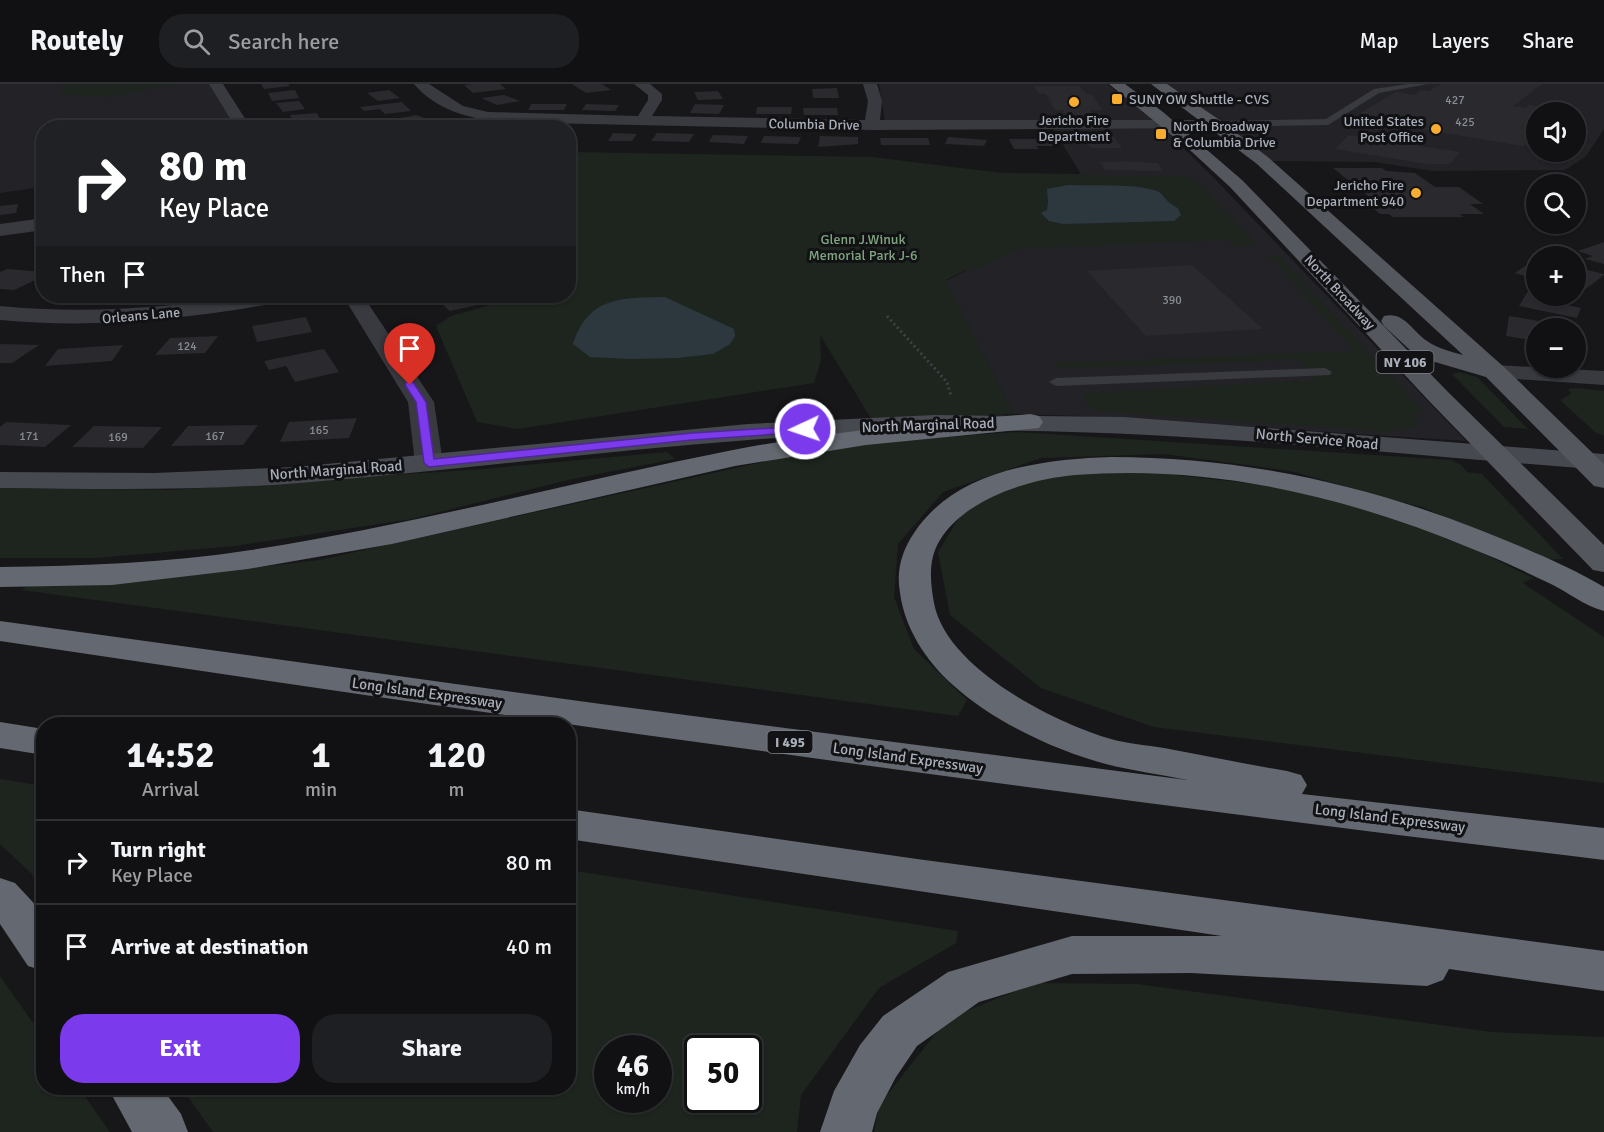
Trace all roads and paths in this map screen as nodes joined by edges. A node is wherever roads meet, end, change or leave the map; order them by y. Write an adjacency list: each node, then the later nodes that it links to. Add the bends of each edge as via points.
1 (216, 84): 8 (street)
2 (421, 84): 9 (street, Columbia Drive, via 449,106 478,116)
3 (641, 84): 11 (street, via 655,93)
4 (870, 84): 13 (street, via 875,101)
5 (1116, 84): 14 (main road, North Broadway / NY 106)
6 (1158, 84): 12 (main road)
7 (1424, 84): 12 (lane, via 1377,92 1328,122)
8 (239, 120)
9 (561, 120)
10 (576, 120): 11 (street, Columbia Drive)
11 (642, 122): 13 (street, Columbia Drive)
12 (1216, 124): 14 (street, Columbia Drive); 20 (main road)
13 (872, 125): 14 (street, Columbia Drive)
14 (1172, 125): 15 (main road, North Broadway / NY 106)
15 (1228, 176): 16 (main road, via 1274,194); 21 (main road, North Broadway / NY 106)
16 (1281, 201)
17 (1301, 222): 20 (main road)
18 (36, 225): 19 (street)
19 (0, 230)
20 (1340, 231): 27 (main road)
21 (1331, 281): 27 (main road, via 1360,292 1419,346); 32 (main road, North Broadway / NY 106)
22 (239, 303): 24 (street, Orleans Lane, via 137,318 44,318)
23 (345, 303): 34 (street, via 421,402)
24 (0, 313)
25 (887, 316): 31 (path, via 947,382)
26 (1325, 372): 29 (lane)
27 (1495, 372): 28 (street); 33 (main road)
28 (1604, 378)
29 (1056, 382)
30 (1030, 422): 31 (main road, North Marginal Road); 32 (main road, North Service Road, via 1232,432); 38 (highway, via 866,437 735,458 392,535 248,560 112,574)
31 (959, 423): 34 (main road, North Marginal Road, via 748,432)
32 (1496, 453): 33 (main road, North Service Road); 37 (main road, North Broadway / NY 106)
33 (1593, 461): 36 (main road)
34 (429, 463): 35 (main road, North Marginal Road, via 295,475)
35 (0, 480)
36 (1604, 480)
37 (1604, 563)
38 (0, 577)
39 (1604, 601): 44 (highway, via 1530,562 1399,509 1303,484 1214,469 1136,464 1053,469 1010,479 958,503 934,525 914,572 915,600 923,624 952,665 983,692 1026,718 1104,750)
40 (0, 631): 44 (highway, Long Island Expressway / I 495, via 946,764)
41 (0, 735): 42 (highway)
42 (36, 741)
43 (576, 825): 47 (highway)
44 (1592, 843)
45 (0, 895): 46 (highway)
46 (36, 940)
47 (1604, 973): 50 (highway, via 1191,954 1072,955 965,986 900,1031 852,1108)
48 (138, 1095): 49 (highway)
49 (162, 1132)
50 (846, 1132)

